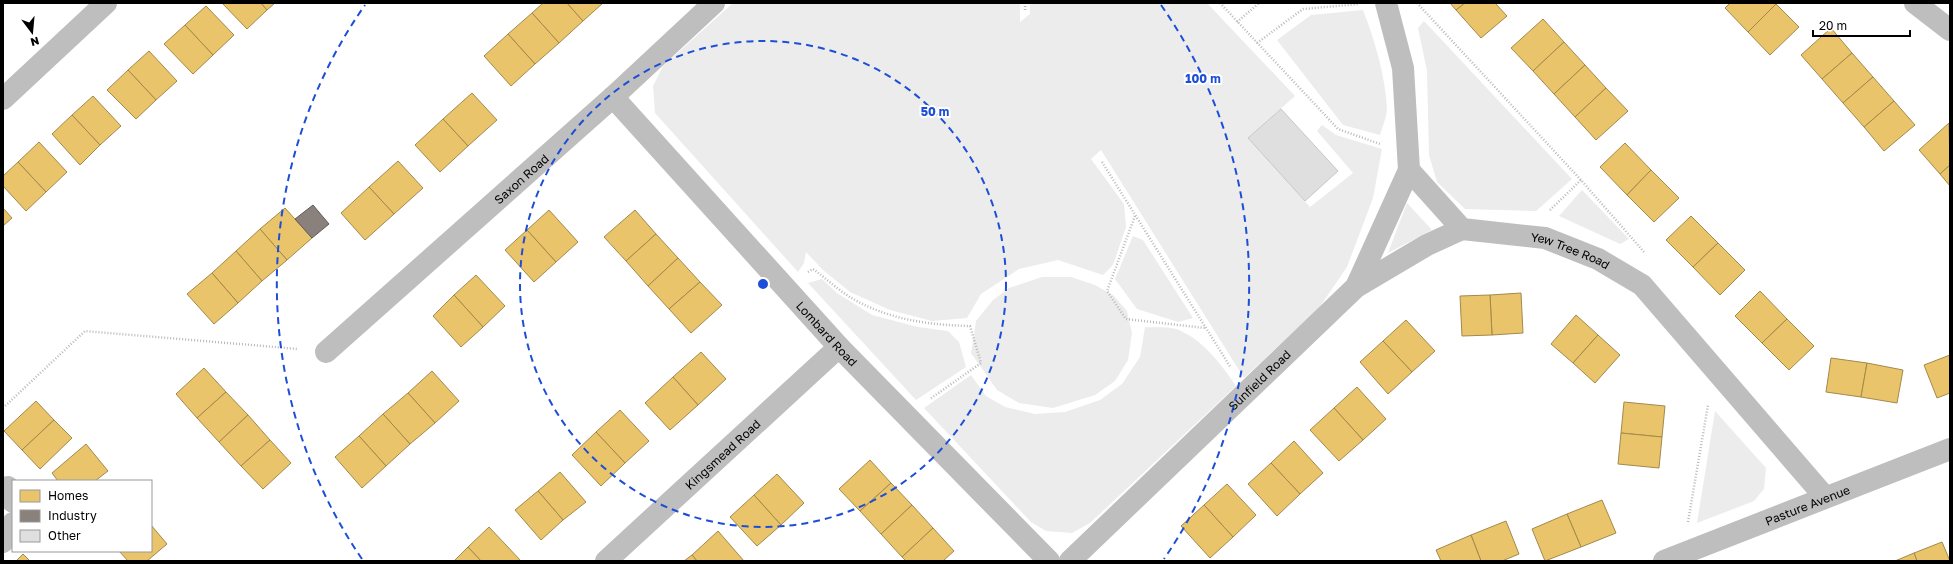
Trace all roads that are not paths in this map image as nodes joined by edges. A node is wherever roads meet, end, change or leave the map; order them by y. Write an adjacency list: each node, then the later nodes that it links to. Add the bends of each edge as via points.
1 (106, 3): 7 (street)
2 (714, 3): 6 (street, Saxon Road)
3 (1386, 3): 8 (street, via 1403,68)
4 (1915, 3): 5 (street)
5 (1950, 30)
6 (613, 97): 11 (street, Lombard Road); 12 (street, Saxon Road)
7 (3, 99)
8 (1409, 170): 9 (street); 10 (street, Sunfield Road)
9 (1462, 230): 10 (street, via 1427,245); 14 (street, Yew Tree Road, via 1545,238 1598,259 1642,285)
10 (1356, 287): 20 (street, Sunfield Road)
11 (839, 347): 18 (street, Kingsmead Road); 19 (street, Lombard Road)
12 (326, 352)
13 (1950, 449): 14 (street, Pasture Avenue)
14 (1825, 497): 17 (street, Pasture Avenue)
15 (12, 525): 16 (street)
16 (3, 542)
17 (1673, 557)
18 (606, 561)
19 (1049, 561)
20 (1070, 561)

